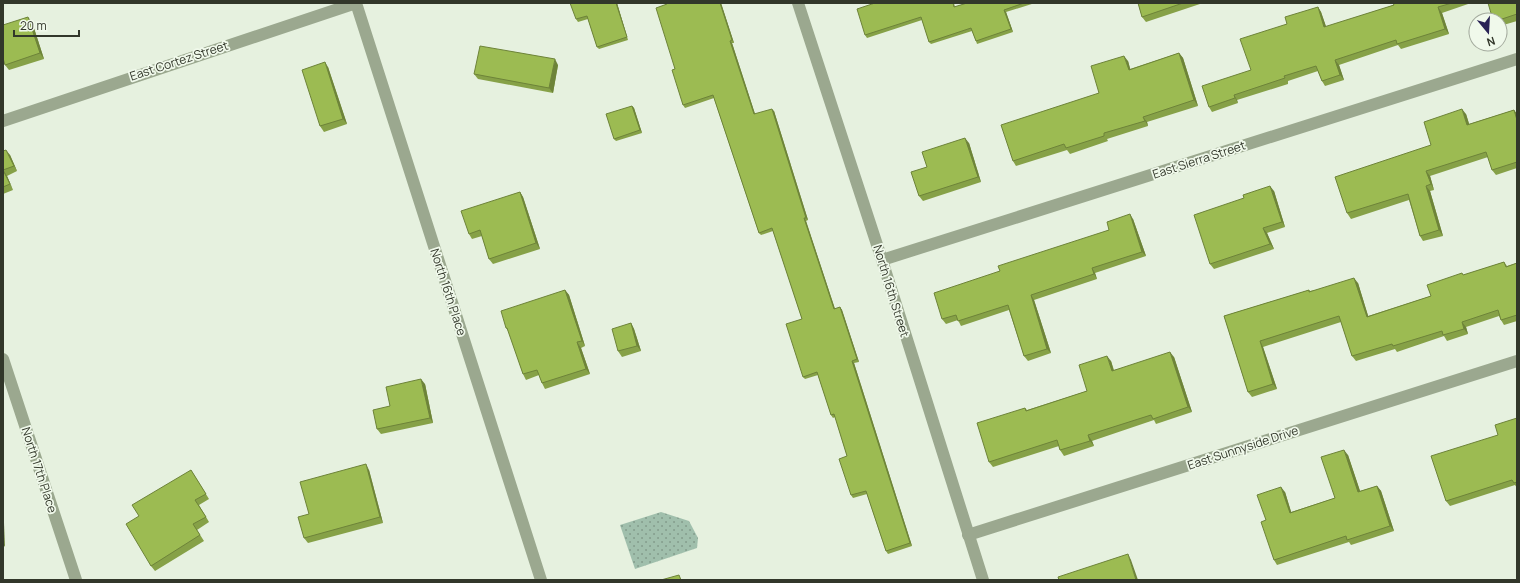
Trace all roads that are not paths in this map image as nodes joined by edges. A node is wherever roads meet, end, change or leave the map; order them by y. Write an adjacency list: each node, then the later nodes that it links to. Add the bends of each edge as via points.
1 (356, 3): 4 (street, East Cortez Street); 10 (street, North 16th Place)
2 (798, 3): 5 (street, North 16th Street)
3 (1517, 59): 5 (street, East Sierra Street)
4 (3, 121)
5 (882, 260): 8 (street, North 16th Street)
6 (3, 359): 9 (street, North 17th Place)
7 (1517, 361): 8 (street, East Sunnyside Drive)
8 (968, 535): 11 (street, North 16th Street)
9 (76, 580)
10 (541, 580)
11 (983, 580)

